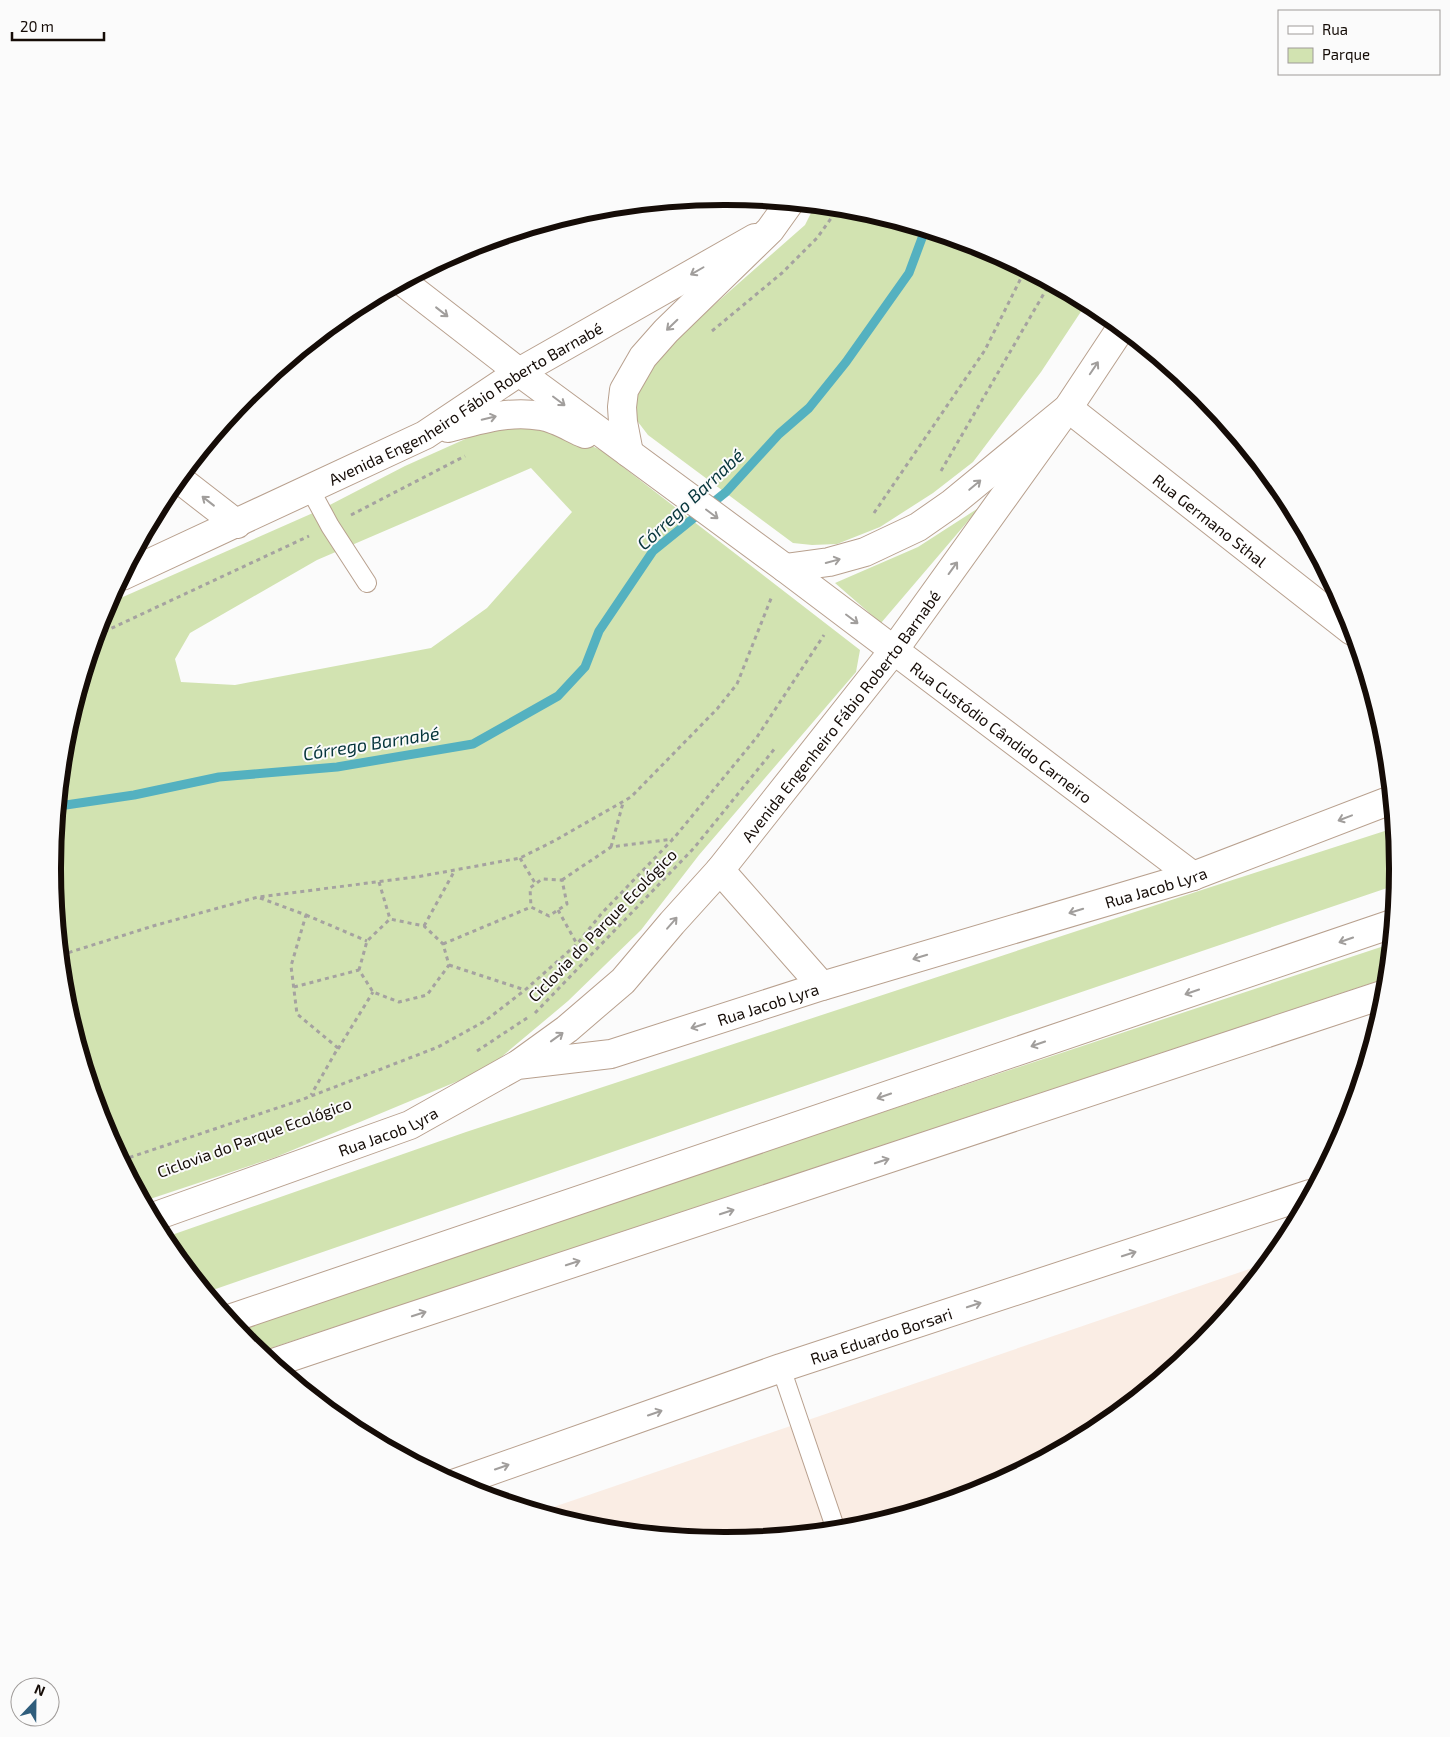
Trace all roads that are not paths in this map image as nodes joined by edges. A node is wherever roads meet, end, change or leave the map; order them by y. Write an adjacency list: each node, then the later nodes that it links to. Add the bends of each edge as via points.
1 (786, 208): 2 (main road, Avenida Engenheiro Fábio Roberto Barnabé)
2 (770, 230): 5 (main road, Avenida Engenheiro Fábio Roberto Barnabé, one-way to 5); 8 (main road, one-way to 8, via 643,357 624,390 622,407 623,422)
3 (408, 286): 5 (main road, Rua Custódio Cândido Carneiro, one-way to 5)
4 (1117, 334): 6 (main road, Avenida Engenheiro Fábio Roberto Barnabé, one-way to 4)
5 (520, 372): 7 (main road, Avenida Engenheiro Fábio Roberto Barnabé); 8 (main road, Rua Custódio Cândido Carneiro, one-way to 8)
6 (1068, 408): 12 (main road, one-way to 6, via 829,562 865,552 918,527); 15 (main road, Rua Germano Sthal); 16 (main road, Avenida Engenheiro Fábio Roberto Barnabé, one-way to 6)
7 (425, 434): 8 (main road, one-way to 8, via 494,416 543,416); 10 (main road, Avenida Engenheiro Fábio Roberto Barnabé)
8 (637, 458): 12 (main road, Rua Custódio Cândido Carneiro, one-way to 12)
9 (185, 483): 11 (main road, one-way to 9)
10 (310, 489): 11 (main road, Avenida Engenheiro Fábio Roberto Barnabé); 14 (lane)
11 (237, 524): 13 (main road, Avenida Engenheiro Fábio Roberto Barnabé)
12 (785, 568): 16 (main road, Rua Custódio Cândido Carneiro, one-way to 16)
13 (132, 572)
14 (367, 583)
15 (1341, 623)
16 (894, 650): 18 (main road, Avenida Engenheiro Fábio Roberto Barnabé); 19 (main road, Rua Custódio Cândido Carneiro)
17 (1385, 802): 19 (main road, Rua Jacob Lyra, one-way to 19)
18 (720, 870): 21 (main road); 23 (main road, Avenida Engenheiro Fábio Roberto Barnabé, one-way to 18, via 567,1029 623,981)
19 (1193, 876): 21 (main road, Rua Jacob Lyra, one-way to 21)
20 (1386, 926): 26 (main road, one-way to 26)
21 (822, 986): 23 (main road, Rua Jacob Lyra, one-way to 23, via 612,1054)
22 (1376, 997): 27 (main road, one-way to 22)
23 (517, 1065): 25 (main road, Rua Jacob Lyra, via 410,1126)
24 (1302, 1197): 30 (main road, Rua Eduardo Borsari, one-way to 24)
25 (159, 1215)
26 (236, 1317)
27 (388, 1324): 28 (main road); 29 (main road)
28 (280, 1361)
29 (286, 1367)
30 (781, 1368): 31 (main road, Rua Eduardo Borsari, one-way to 30); 32 (lane)
31 (467, 1480)
32 (834, 1523)

